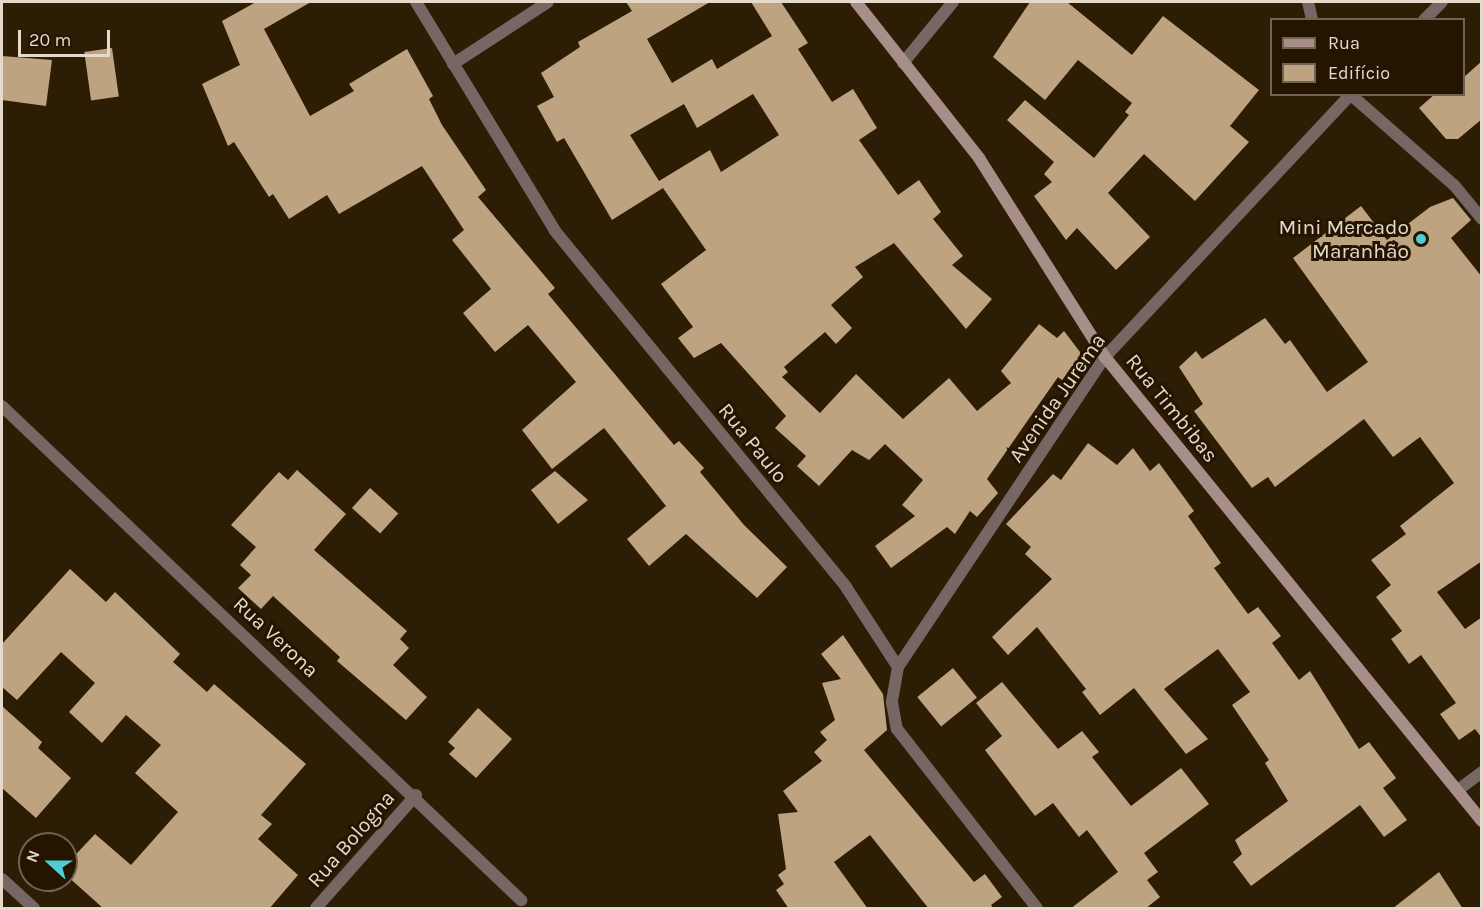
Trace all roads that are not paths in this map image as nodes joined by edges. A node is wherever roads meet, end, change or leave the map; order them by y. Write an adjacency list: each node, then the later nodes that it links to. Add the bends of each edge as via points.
1 (416, 2): 10 (street, Rua Paulo)
2 (548, 2): 10 (street)
3 (856, 2): 9 (main road, Rua Timbibas)
4 (953, 2): 9 (street)
5 (1308, 2): 7 (street)
6 (1442, 2): 8 (street)
7 (1312, 18)
8 (1426, 18)
9 (903, 63): 14 (main road, Rua Timbibas, via 979,158)
10 (453, 64): 16 (street, Rua Paulo, via 555,231 846,587)
11 (1349, 96): 14 (street, Avenida Jurema)
12 (1351, 96): 13 (street, via 1454,184)
13 (1482, 219)
14 (1105, 357): 16 (street, Avenida Jurema); 18 (main road, Rua Timbibas)
15 (2, 406): 19 (street, Rua Verona)
16 (898, 667): 25 (street, via 892,702 897,729)
17 (1482, 772): 18 (street)
18 (1458, 790): 20 (main road, Rua Timbibas)
19 (416, 795): 22 (street, Rua Verona); 24 (street, Rua Bologna)
20 (1482, 821)
21 (2, 879): 23 (street)
22 (521, 900)
23 (34, 909)
24 (316, 909)
25 (1037, 909)

